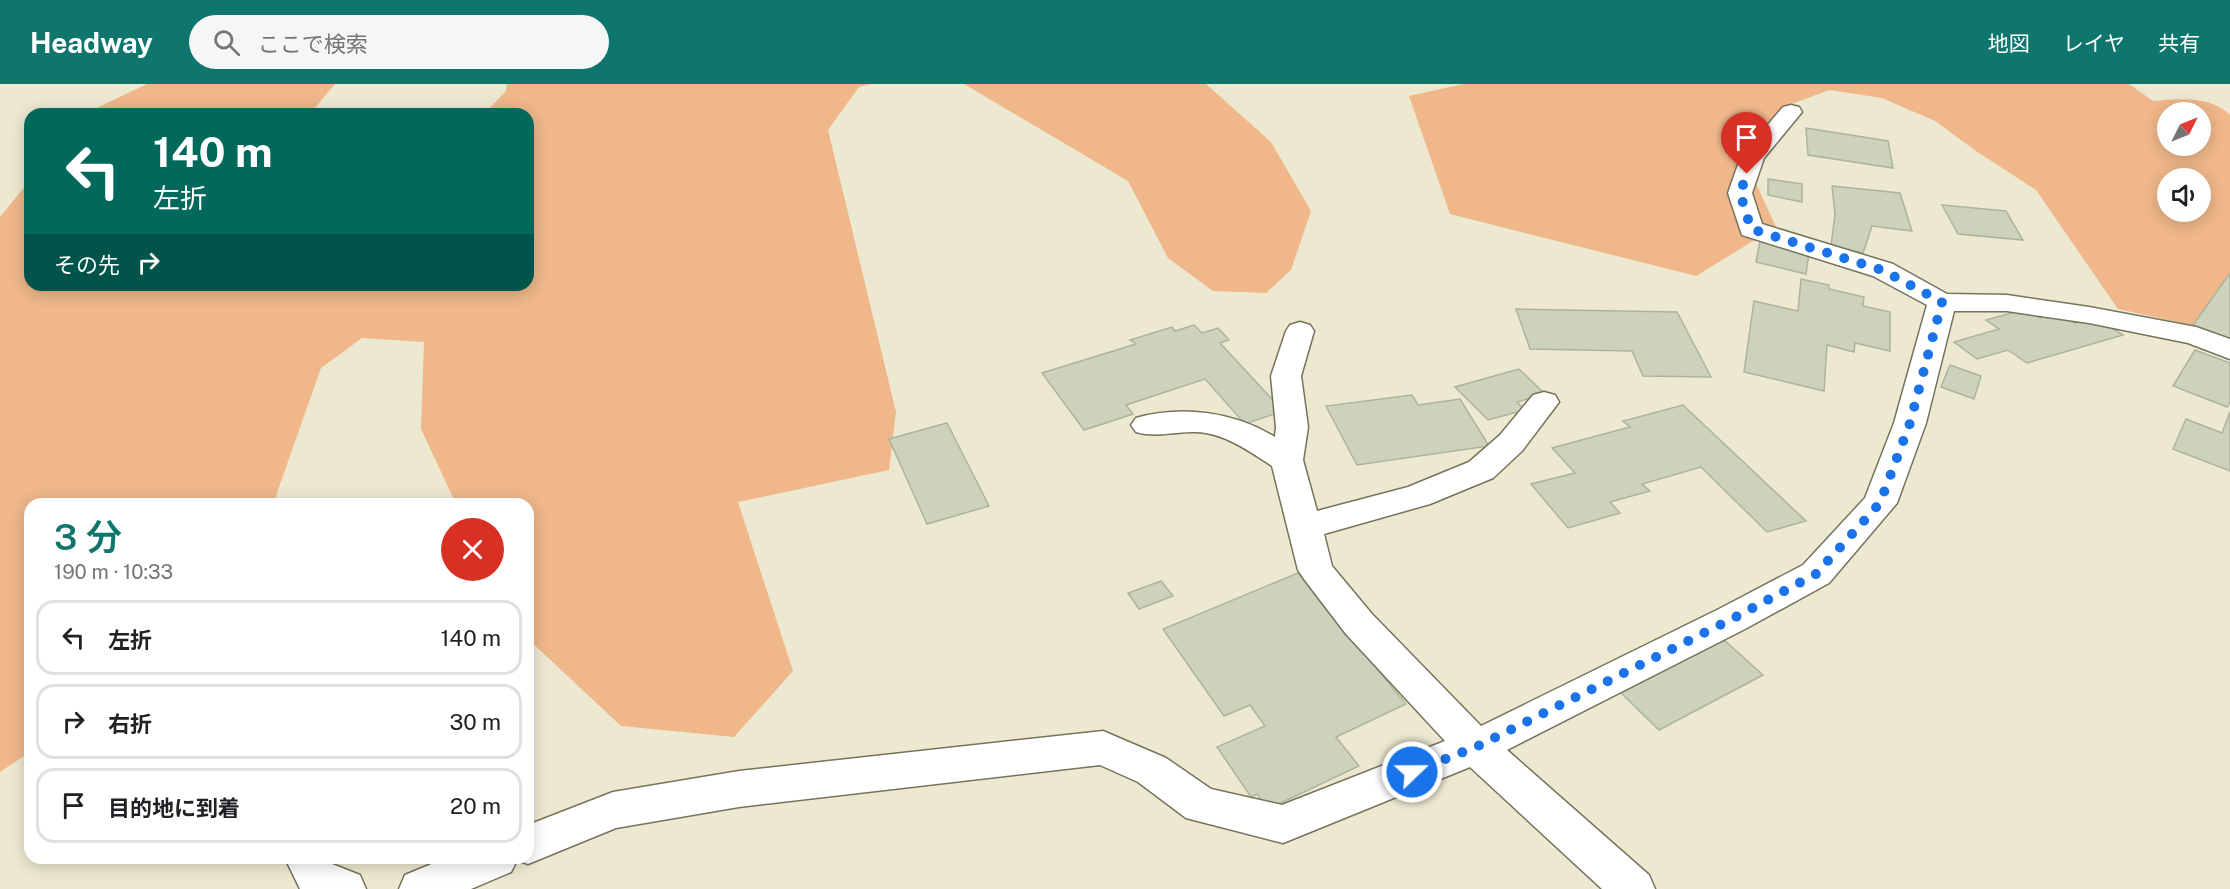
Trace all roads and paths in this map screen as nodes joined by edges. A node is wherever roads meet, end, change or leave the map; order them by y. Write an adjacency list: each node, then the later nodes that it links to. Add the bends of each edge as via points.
1 (1791, 112): 2 (street, via 1753,156 1740,193 1751,229 1882,270)
2 (1942, 302): 4 (street, via 2007,303 2089,315 2196,336); 9 (street, via 1910,423 1880,503 1816,574)
3 (1300, 331): 7 (street, via 1286,376 1292,428)
4 (2230, 350)
5 (1544, 402): 8 (street, via 1511,443 1481,470 1418,496)
6 (1147, 424): 7 (street, via 1200,421 1249,436)
7 (1287, 460): 8 (street)
8 (1304, 527): 9 (street, via 1317,570 1359,624)
9 (1476, 747): 10 (street, via 1283,824 1201,805 1152,770 1103,748 739,789 624,808); 15 (street)
10 (534, 843)
11 (310, 864): 13 (street, via 317,878)
12 (481, 864): 14 (street)
13 (344, 889)
14 (421, 889)
15 (1633, 889)

